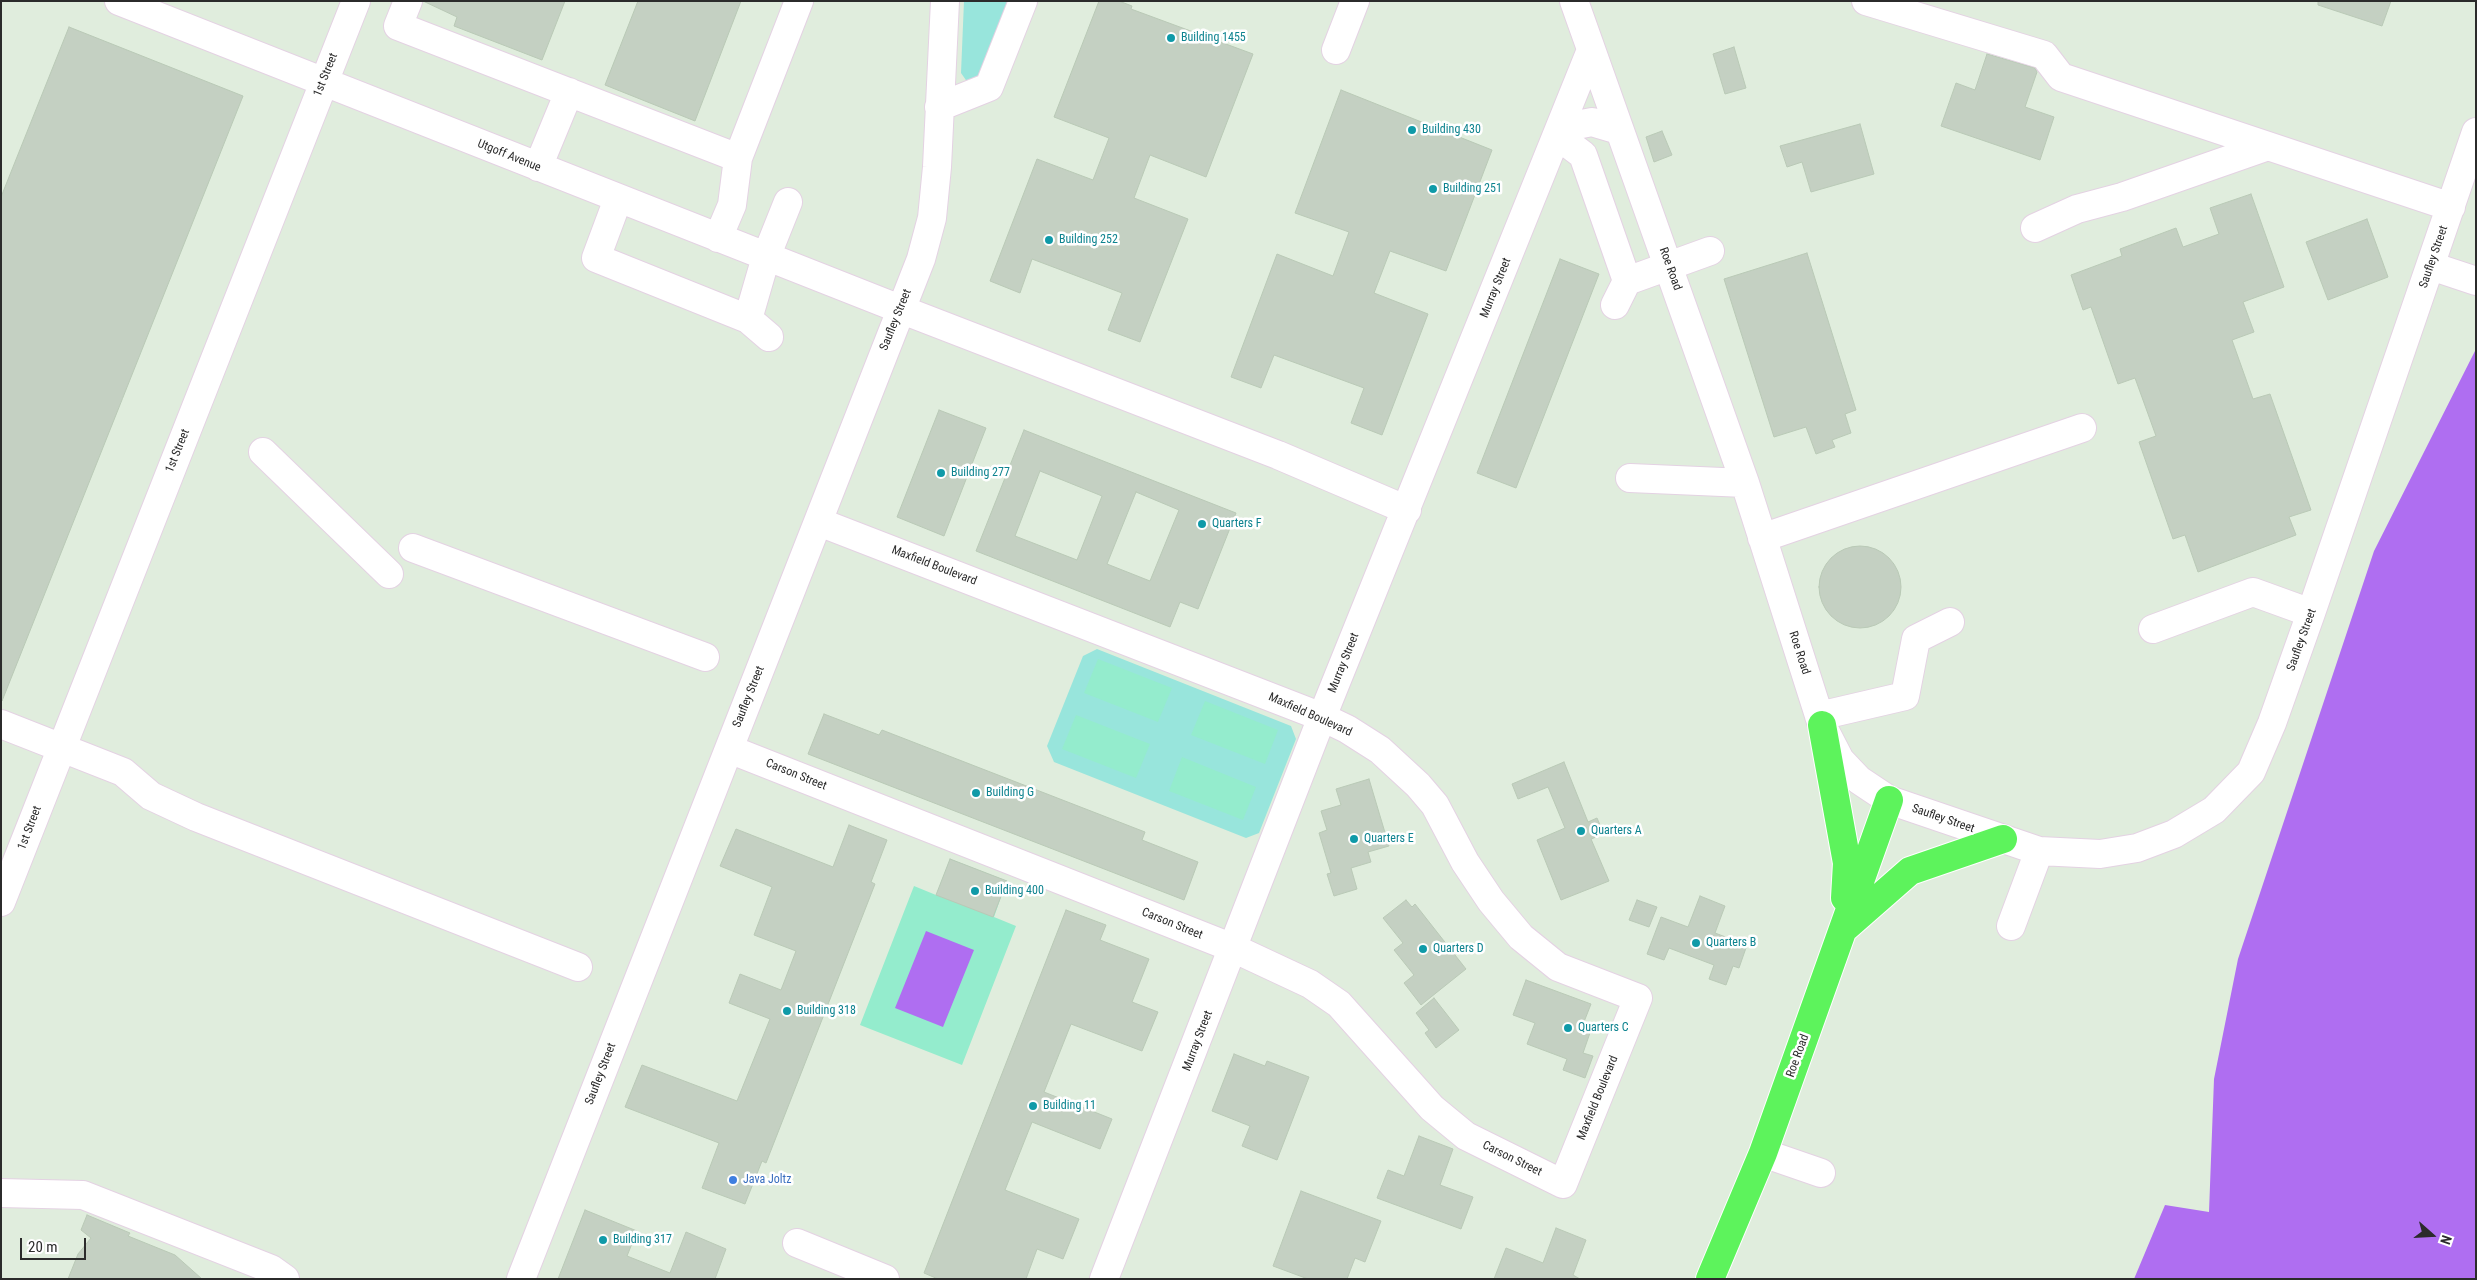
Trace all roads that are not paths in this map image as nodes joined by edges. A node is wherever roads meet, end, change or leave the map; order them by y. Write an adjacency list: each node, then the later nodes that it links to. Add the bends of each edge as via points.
1 (119, 1): 12 (street, Utgoff Avenue)
2 (356, 1): 12 (street, 1st Street)
3 (408, 1): 13 (street, via 398,26)
4 (799, 1): 19 (street)
5 (945, 1): 14 (street, Saufley Street)
6 (1024, 1): 14 (street, via 989,87)
7 (1355, 1): 10 (street)
8 (1574, 1): 11 (street, Roe Road)
9 (1866, 1): 18 (street, via 2044,55 2061,76)
10 (1336, 50)
11 (1591, 50): 15 (street, Roe Road); 16 (street, Murray Street)
12 (324, 82): 20 (street, Utgoff Avenue); 52 (street, 1st Street)
13 (569, 92): 19 (street); 20 (street)
14 (939, 107): 33 (street, Saufley Street, via 932,218 921,259)
15 (1619, 130): 16 (street, via 1592,122); 28 (street, Roe Road)
16 (1559, 132): 30 (street, via 1583,155); 40 (street, Murray Street)
17 (2476, 132): 23 (street, Saufley Street)
18 (2268, 146): 23 (street); 24 (street, via 2122,197 2077,209)
19 (738, 158): 25 (street, via 732,205)
20 (538, 167): 21 (street, Utgoff Avenue)
21 (618, 199): 25 (street, Utgoff Avenue); 34 (street, via 596,258)
22 (788, 202): 27 (street)
23 (2451, 207): 29 (street, Saufley Street)
24 (2035, 228)
25 (718, 238): 27 (street, Utgoff Avenue)
26 (1710, 251): 28 (street)
27 (766, 257): 33 (street, Utgoff Avenue); 34 (street)
28 (1669, 266): 30 (street); 39 (street, Roe Road)
29 (2431, 266): 31 (street); 45 (street, Saufley Street)
30 (1627, 281): 32 (street)
31 (2476, 281)
32 (1615, 305)
33 (900, 309): 40 (street, Utgoff Avenue, via 1278,455); 41 (street, Saufley Street)
34 (748, 319): 35 (street)
35 (769, 337)
36 (2082, 428): 42 (street)
37 (262, 452): 44 (street)
38 (1630, 478): 39 (street)
39 (1745, 483): 42 (street, Roe Road)
40 (1407, 510): 49 (street, Murray Street)
41 (819, 522): 49 (street, Maxfield Boulevard); 53 (street, Saufley Street)
42 (1762, 538): 50 (street, Roe Road)
43 (413, 548): 48 (street)
44 (389, 574)
45 (2311, 613): 47 (street, via 2253,592); 56 (street, Saufley Street, via 2272,724 2251,772 2214,810 2174,834 2137,848 2100,854)
46 (1950, 622): 50 (street, via 1916,639 1905,696)
47 (2153, 629)
48 (704, 657)
49 (1322, 717): 60 (street, Murray Street); 64 (street, Maxfield Boulevard, via 1380,750 1418,785 1435,805 1464,862 1521,937 1558,967 1638,998)
50 (1820, 721): 54 (street, Roe Road, via 1840,760 1859,780); 59 (main road, via 1847,863)
51 (1, 724): 52 (street)
52 (61, 748): 57 (street, 1st Street); 61 (street, via 122,772 151,796 196,817)
53 (729, 748): 60 (street, Carson Street); 68 (street, Saufley Street)
54 (1889, 800): 55 (street, Saufley Street); 59 (main road, Roe Road)
55 (2003, 839): 56 (street, Saufley Street); 59 (main road, via 1910,871)
56 (2039, 850): 58 (street)
57 (1, 902)
58 (2011, 926)
59 (1843, 929): 62 (main road, Roe Road)
60 (1233, 948): 64 (street, Carson Street, via 1310,984 1339,1004 1432,1108 1466,1136); 70 (street, Murray Street)
61 (578, 967)
62 (1764, 1153): 63 (street); 71 (main road, Roe Road)
63 (1821, 1173)
64 (1563, 1184)
65 (1, 1193): 67 (street, via 83,1195 271,1268)
66 (797, 1243): 69 (street)
67 (285, 1279)
68 (521, 1279)
69 (885, 1279)
70 (1104, 1279)
71 (1710, 1279)

